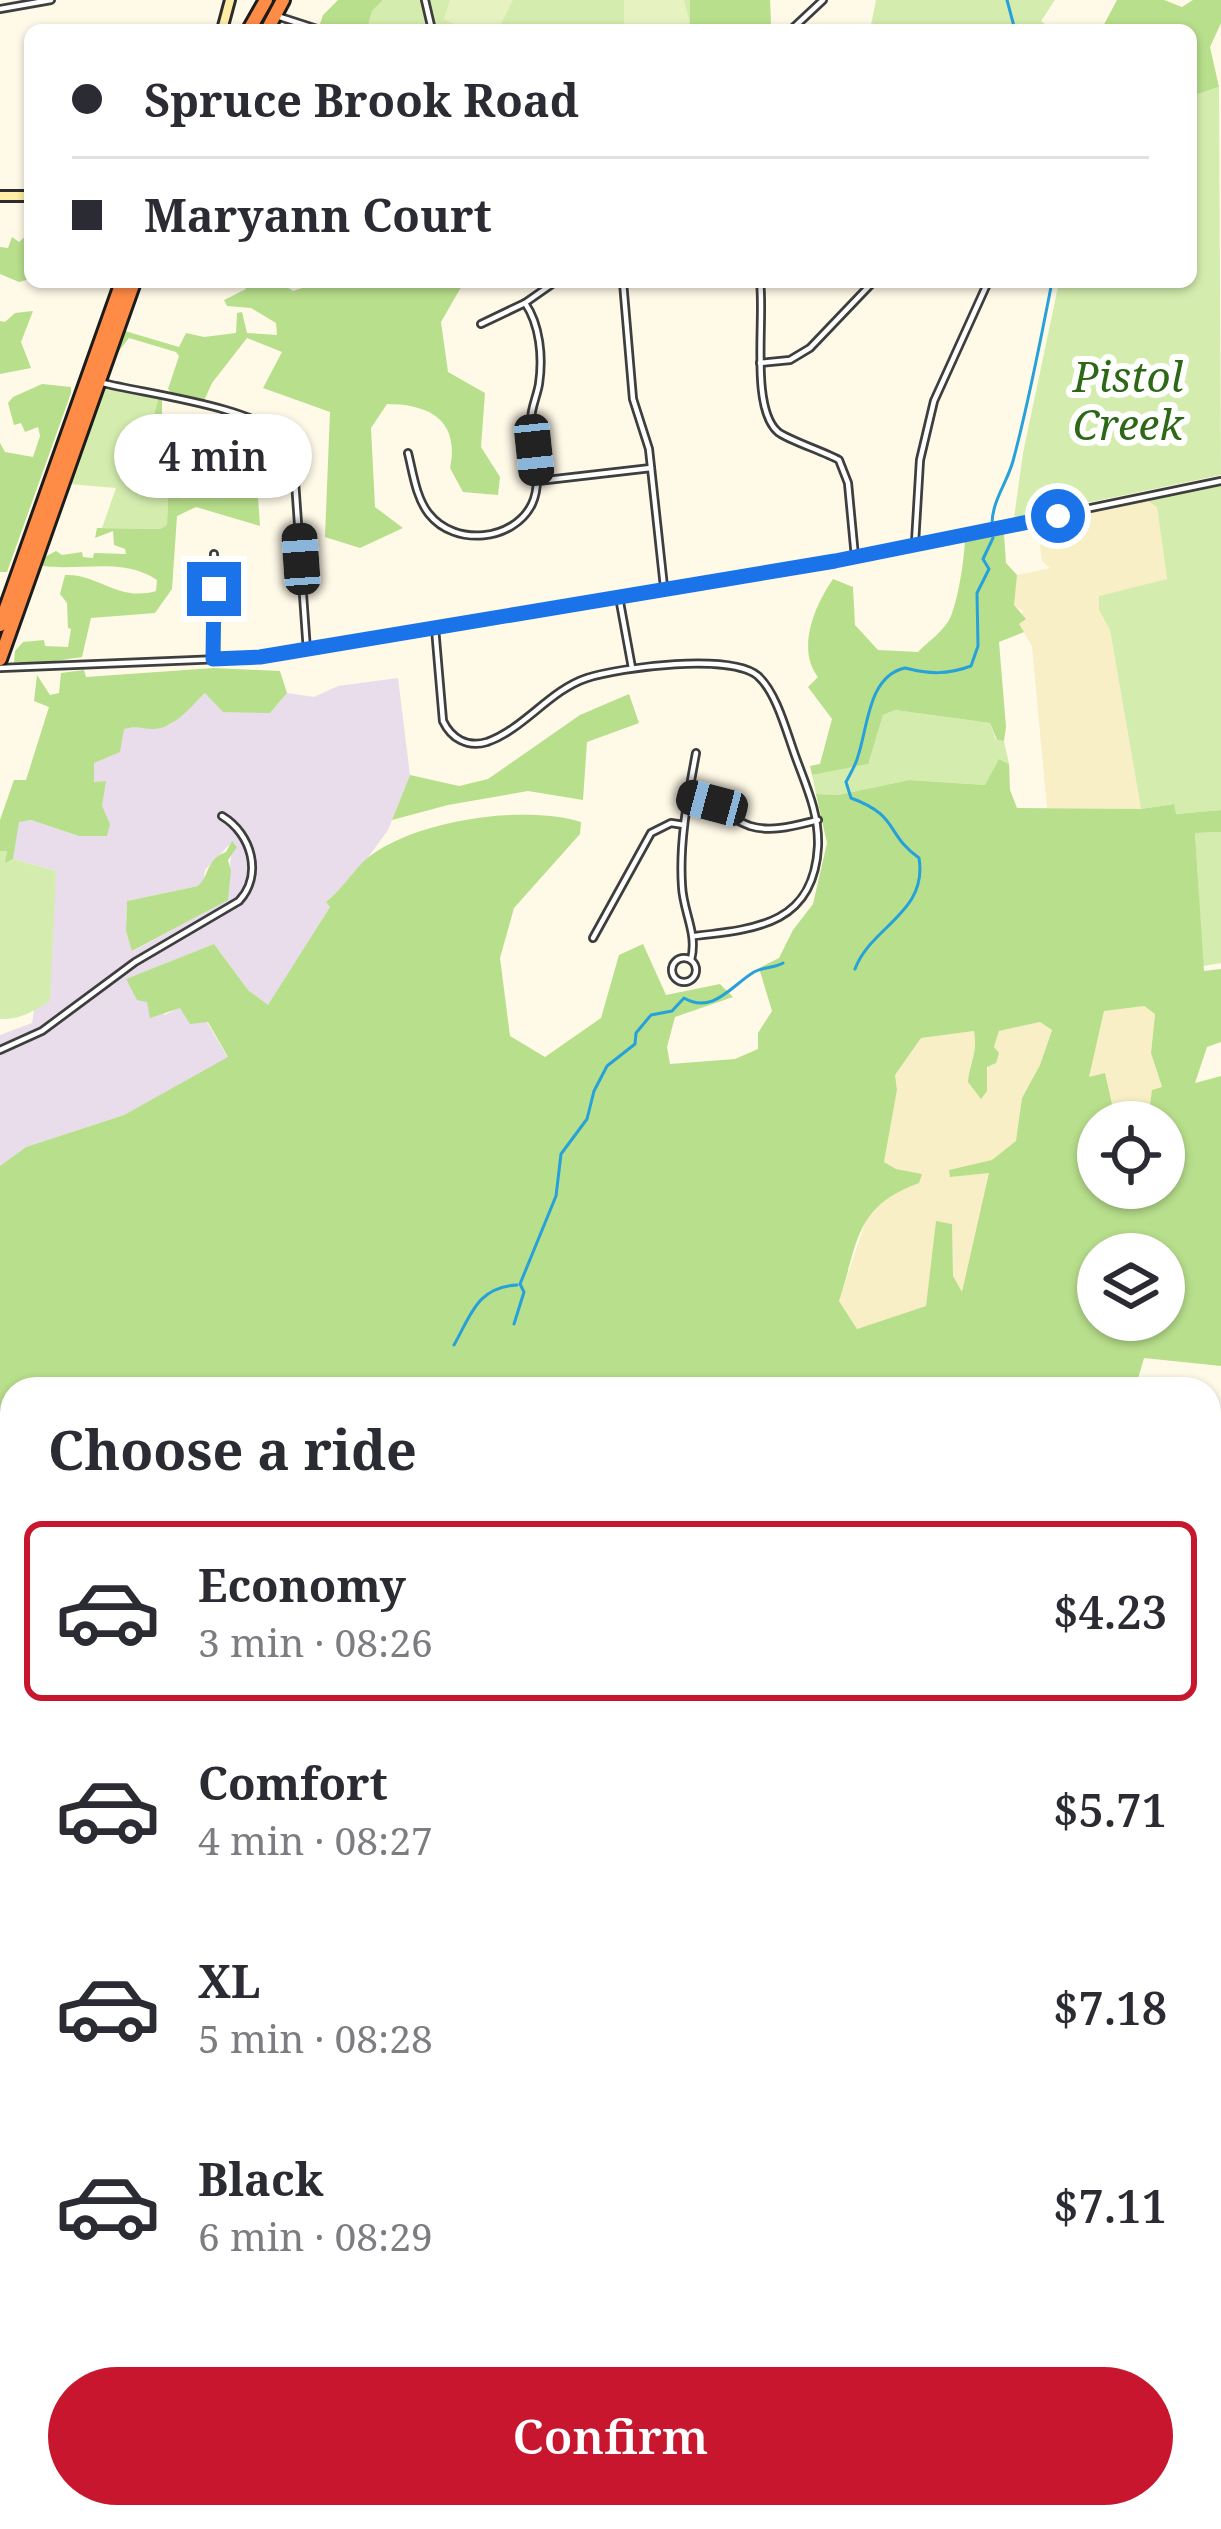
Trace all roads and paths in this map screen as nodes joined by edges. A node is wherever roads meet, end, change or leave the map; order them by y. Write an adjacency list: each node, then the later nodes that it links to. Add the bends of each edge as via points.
1 (51, 0): 4 (street)
2 (283, 0): 5 (highway)
3 (823, 0): 8 (street)
4 (0, 9)
5 (275, 15): 6 (highway); 7 (street)
6 (270, 24)
7 (302, 24)
8 (797, 24)
9 (120, 288): 19 (highway)
10 (131, 288): 19 (highway)
11 (546, 288): 16 (street)
12 (624, 288): 21 (street, via 633,400)
13 (761, 288): 18 (street)
14 (867, 288): 18 (street, via 810,348)
15 (985, 288): 24 (street, via 934,401 920,460)
16 (525, 303): 17 (street); 22 (street, via 538,331 531,420)
17 (481, 324)
18 (759, 363): 26 (street, via 765,413 779,433 839,460)
19 (91, 379): 29 (highway); 31 (street, via 231,412 285,440 295,467); 32 (highway)
20 (408, 453): 22 (street, via 429,515 462,535 514,526 535,499)
21 (651, 468): 22 (street); 27 (street)
22 (537, 481)
23 (1221, 482): 24 (street)
24 (915, 543): 26 (street)
25 (214, 554): 33 (street)
26 (855, 557): 27 (street)
27 (664, 587): 28 (street)
28 (619, 596): 30 (street); 35 (street)
29 (0, 625)
30 (436, 628): 31 (street); 35 (street, via 443,721 464,743 500,735 584,679)
31 (307, 650): 33 (street)
32 (0, 659)
33 (213, 659): 34 (street)
34 (0, 668)
35 (632, 668): 39 (street, via 732,664 758,676)
36 (696, 753): 37 (street)
37 (688, 797): 39 (street, via 748,825); 40 (street)
38 (222, 816): 44 (street, via 253,863 238,902 135,962 42,1031)
39 (818, 820): 41 (street, via 817,866 787,915 750,930)
40 (684, 825): 41 (street, via 682,893); 42 (street, via 651,833)
41 (694, 936): 43 (street)
42 (593, 938)
43 (691, 960): 43 (street, via 673,965 676,980 694,978)
44 (0, 1050)

